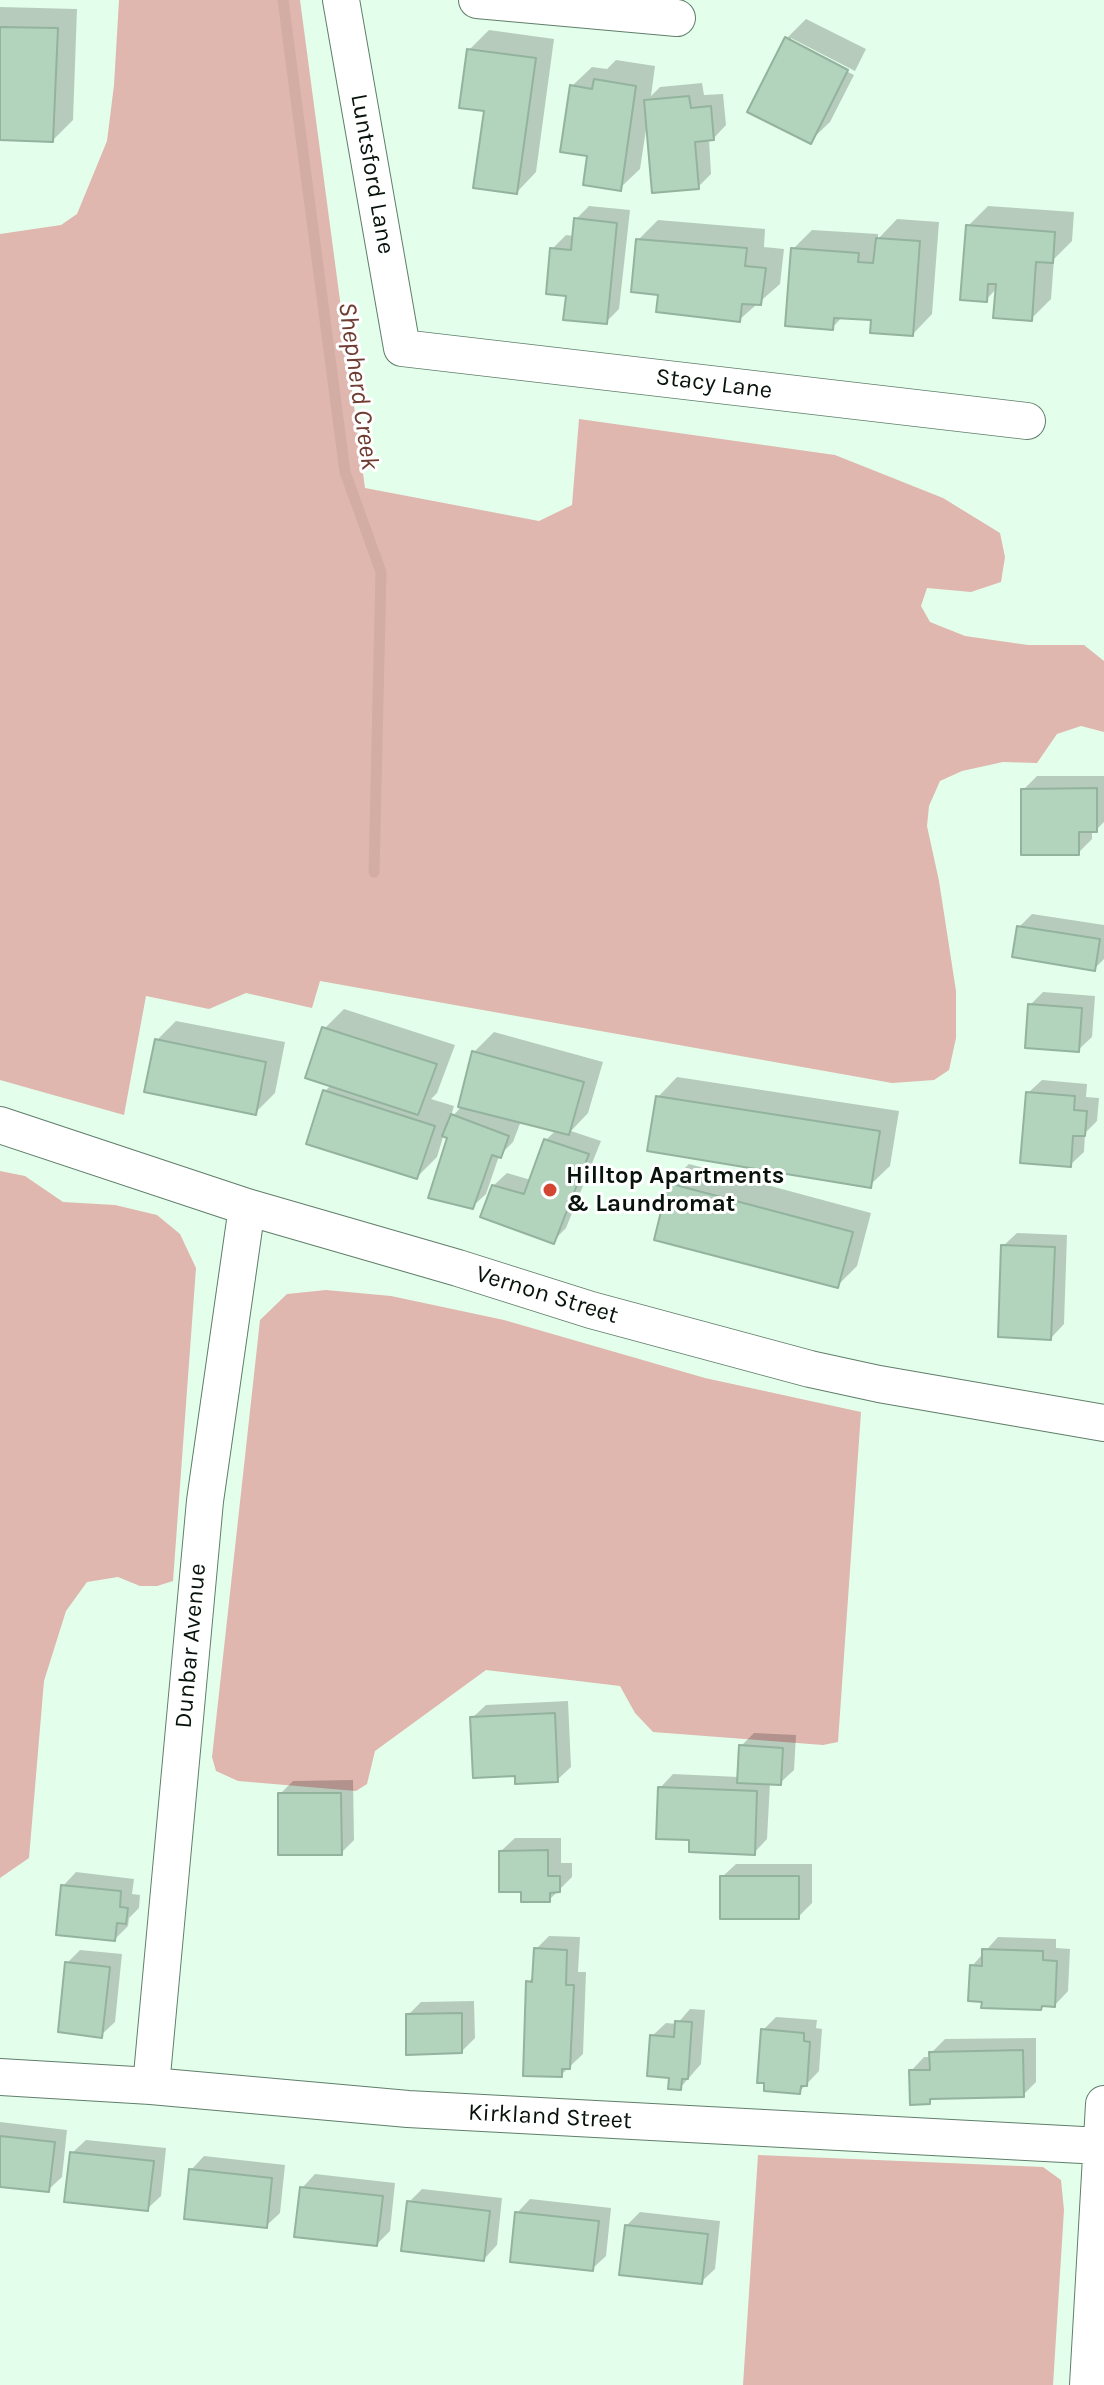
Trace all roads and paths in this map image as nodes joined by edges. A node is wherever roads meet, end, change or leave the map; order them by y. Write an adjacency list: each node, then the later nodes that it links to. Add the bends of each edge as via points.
1 (341, 0): 4 (street, Luntsford Lane)
2 (477, 0): 3 (street)
3 (677, 18)
4 (402, 348): 5 (street, Stacy Lane)
5 (1027, 421)
6 (0, 1125): 7 (street, Vernon Street)
7 (247, 1207): 8 (street, Vernon Street, via 810,1369); 10 (street, Dunbar Avenue, via 205,1501)
8 (1104, 1423)
9 (0, 2077): 10 (street, Kirkland Street)
10 (151, 2086): 12 (street, Kirkland Street, via 408,2109)
11 (1104, 2104): 12 (street)
12 (1101, 2146): 13 (street)
13 (1088, 2385)

